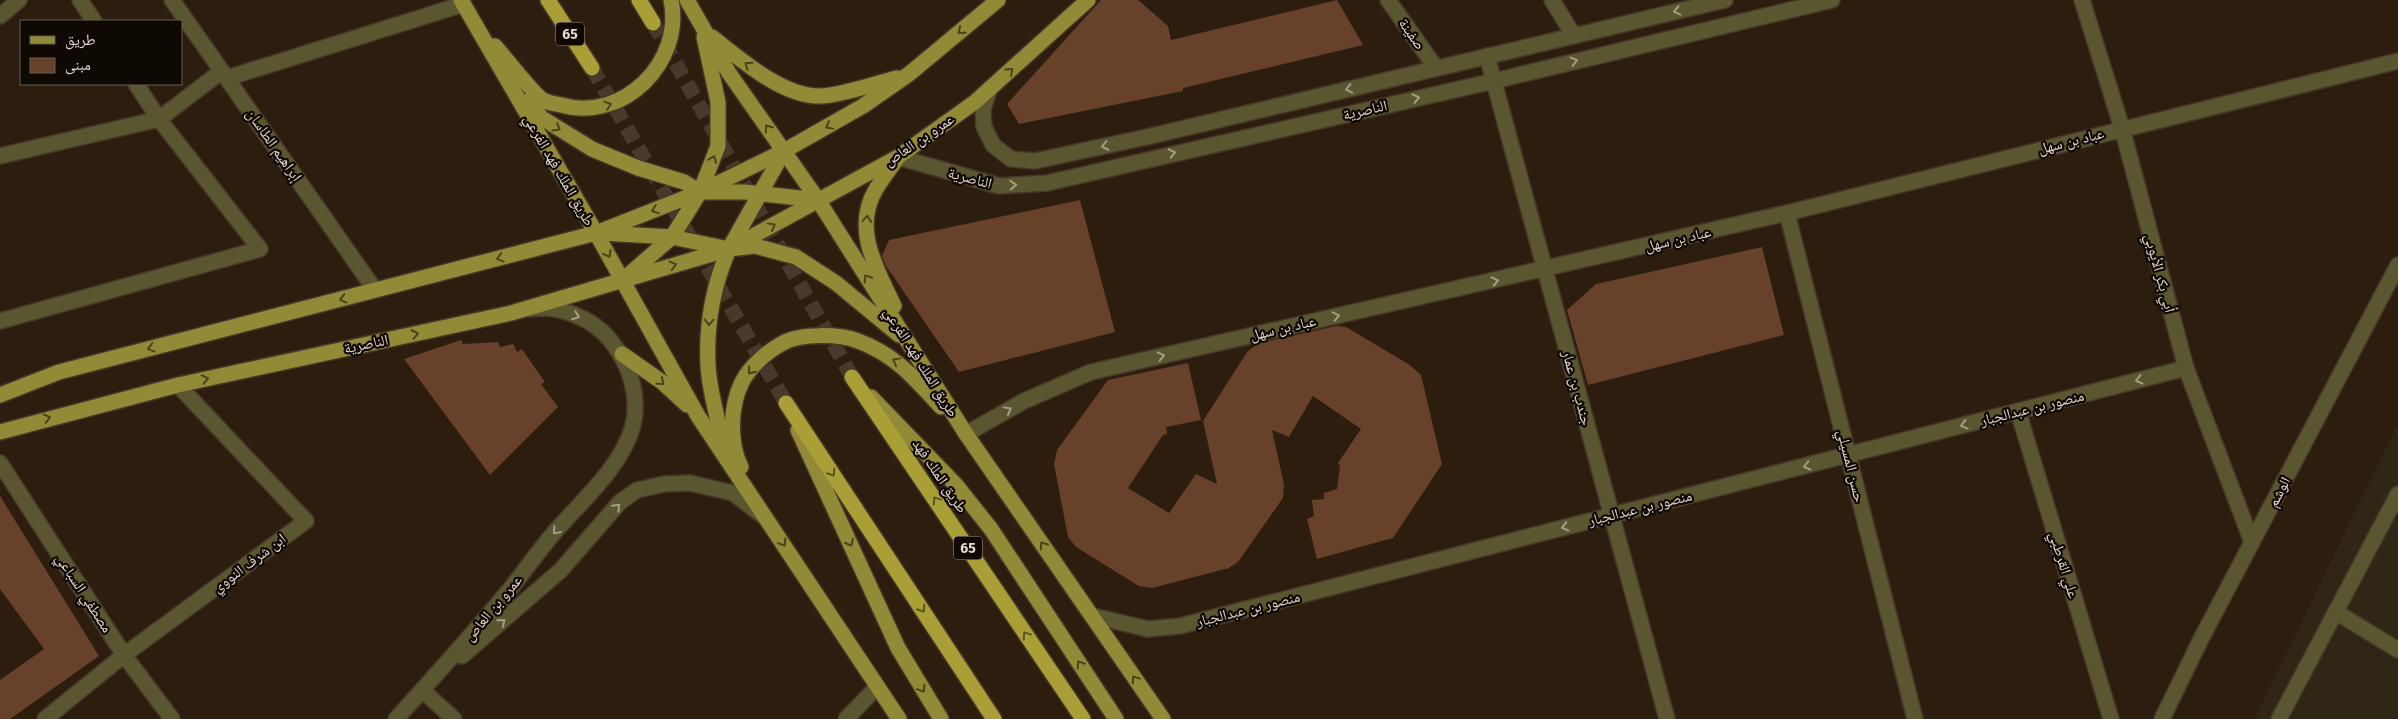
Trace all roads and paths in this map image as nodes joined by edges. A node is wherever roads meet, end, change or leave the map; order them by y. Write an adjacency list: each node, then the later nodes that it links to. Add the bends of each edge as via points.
1 (19, 0): 16 (street)
2 (80, 0): 17 (street)
3 (173, 0): 28 (street, إبراهيم الطاسان)
4 (548, 0): 25 (highway, 65)
5 (640, 0): 19 (highway)
6 (671, 0): 18 (main road, one-way to 6, via 543,100 576,110 609,106 642,87 664,58 675,16)
7 (687, 0): 20 (main road, طريق الملك فهد الفرعي)
8 (998, 0): 27 (main road, one-way to 27)
9 (1088, 0): 31 (main road, عمرو بن العاص, one-way to 9)
10 (1388, 0): 26 (street, صفينة)
11 (1552, 0): 21 (street)
12 (1725, 0): 21 (street, الناصرية, one-way to 21)
13 (1832, 0): 29 (street, الناصرية, one-way to 13)
14 (2082, 0): 33 (street, أبي بكر الأيوبي)
15 (463, 2): 18 (main road, طريق الملك فهد الفرعي); 28 (street)
16 (0, 16)
17 (93, 20)
18 (474, 23): 22 (main road, طريق الملك فهد الفرعي)
19 (653, 23)
20 (703, 30): 27 (main road, one-way to 20, via 821,96 782,86 747,65); 34 (main road, طريق الملك فهد الفرعي, one-way to 20); 37 (main road, one-way to 20, via 718,146 718,102)
21 (1574, 36): 23 (street, الناصرية)
22 (491, 52): 37 (main road, one-way to 37, via 542,118 592,149 684,182); 41 (main road, طريق الملك فهد الفرعي)
23 (1487, 56): 26 (street, الناصرية); 29 (street, جندب بن عمار)
24 (2398, 61): 33 (street, عباد بن سهل)
25 (592, 68)
26 (1436, 68): 31 (street, الناصرية, one-way to 31, via 1035,161 1011,159 994,146 984,127 983,108)
27 (909, 74): 34 (main road, one-way to 34, via 863,106)
28 (225, 75): 32 (street); 47 (street, إبراهيم الطاسان)
29 (1494, 81): 36 (street, الناصرية, one-way to 29, via 999,186 1047,183); 45 (street, جندب بن عمار)
30 (137, 85): 32 (street)
31 (990, 88): 36 (main road, عمرو بن العاص)
32 (160, 119): 35 (street); 49 (street, via 260,249)
33 (2122, 128): 40 (street, عباد بن سهل); 52 (street, أبي بكر الأيوبي)
34 (784, 151): 37 (main road); 38 (main road); 39 (main road, طريق الملك فهد الفرعي)
35 (0, 156)
36 (898, 156): 39 (main road, عمرو بن العاص); 50 (main road, one-way to 36, via 868,246 865,220 875,190)
37 (700, 192): 38 (main road); 41 (main road, one-way to 41); 42 (main road)
38 (762, 194): 39 (main road); 43 (main road)
39 (818, 200): 43 (main road, عمرو بن العاص, one-way to 39); 50 (main road, طريق الملك فهد الفرعي, one-way to 39)
40 (1788, 213): 45 (street, عباد بن سهل); 62 (street, حسن المسيلي)
41 (596, 233): 42 (main road); 46 (main road, طريق الملك فهد الفرعي, one-way to 46); 47 (main road, one-way to 47)
42 (672, 237): 43 (main road); 46 (main road)
43 (729, 249): 46 (main road, الناصرية, one-way to 43); 50 (main road, via 755,246 796,256 836,283); 61 (main road, one-way to 61, via 710,311 708,366)
44 (2398, 265): 67 (street, الوشم)
45 (1545, 269): 60 (street, عباد بن سهل, one-way to 45, via 1024,401 1091,372); 65 (street, جندب بن عمار)
46 (622, 280): 48 (main road, الناصرية); 58 (main road, طريق الملك فهد الفرعي)
47 (375, 290): 55 (main road, one-way to 55, via 60,372)
48 (511, 312): 51 (street, عمرو بن العاص, one-way to 51, via 536,308 562,310 606,334); 54 (main road, الناصرية, one-way to 48)
49 (0, 321)
50 (912, 346): 60 (main road, طريق الملك فهد الفرعي)
51 (622, 354): 58 (main road, one-way to 58, via 662,382); 73 (street, عمرو بن العاص, one-way to 73, via 632,378 636,402 632,428 623,451)
52 (2186, 368): 57 (street, منصور بن عبدالجبار, one-way to 57); 67 (street, أبي بكر الأيوبي)
53 (852, 376): 82 (highway, طريق الملك فهد / 65, one-way to 53); 83 (main road, one-way to 53, via 985,522 956,485)
54 (178, 385): 59 (main road, الناصرية, one-way to 54); 71 (street, ابن شرف النووي, via 306,521)
55 (0, 395)
56 (786, 404): 80 (main road, one-way to 80, via 898,648); 81 (highway, one-way to 81)
57 (2018, 411): 62 (street, منصور بن عبدالجبار, one-way to 62); 87 (street, علي القرطبي)
58 (698, 416): 61 (main road, طريق الملك فهد الفرعي)
59 (0, 432)
60 (966, 434): 66 (main road, one-way to 66, via 904,366 859,341 815,336 784,342 758,362 742,382 732,419 734,454); 69 (main road, طريق الملك فهد الفرعي, one-way to 60)
61 (725, 454): 66 (main road, طريق الملك فهد الفرعي)
62 (1849, 455): 65 (street, منصور بن عبدالجبار, one-way to 65); 86 (street, حسن المسيلي)
63 (0, 463): 71 (street, مصطفي السباعي)
64 (2398, 494): 68 (street)
65 (1612, 515): 69 (street, منصور بن عبدالجبار, one-way to 69, via 1180,626 1148,629); 85 (street, جندب بن عمار)
66 (767, 518): 72 (main road, طريق الملك فهد الفرعي, one-way to 72); 73 (street, one-way to 66, via 561,570 620,502 637,490 690,483 733,493)
67 (2252, 542): 88 (street, الوشم)
68 (2336, 612): 70 (street); 89 (street)
69 (1093, 616): 84 (main road, طريق الملك فهد الفرعي, one-way to 69)
70 (2398, 650)
71 (124, 655): 74 (street, ابن شرف النووي); 75 (street, مصطفي السباعي)
72 (877, 687): 78 (street); 79 (main road, طريق الملك فهد الفرعي)
73 (424, 689): 76 (street, عمرو بن العاص); 77 (street)
74 (45, 719)
75 (172, 719)
76 (396, 719)
77 (454, 719)
78 (846, 719)
79 (898, 719)
80 (941, 719)
81 (994, 719)
82 (1083, 719)
83 (1116, 719)
84 (1163, 719)
85 (1667, 719)
86 (1915, 719)
87 (2111, 719)
88 (2162, 719)
89 (2279, 719)

